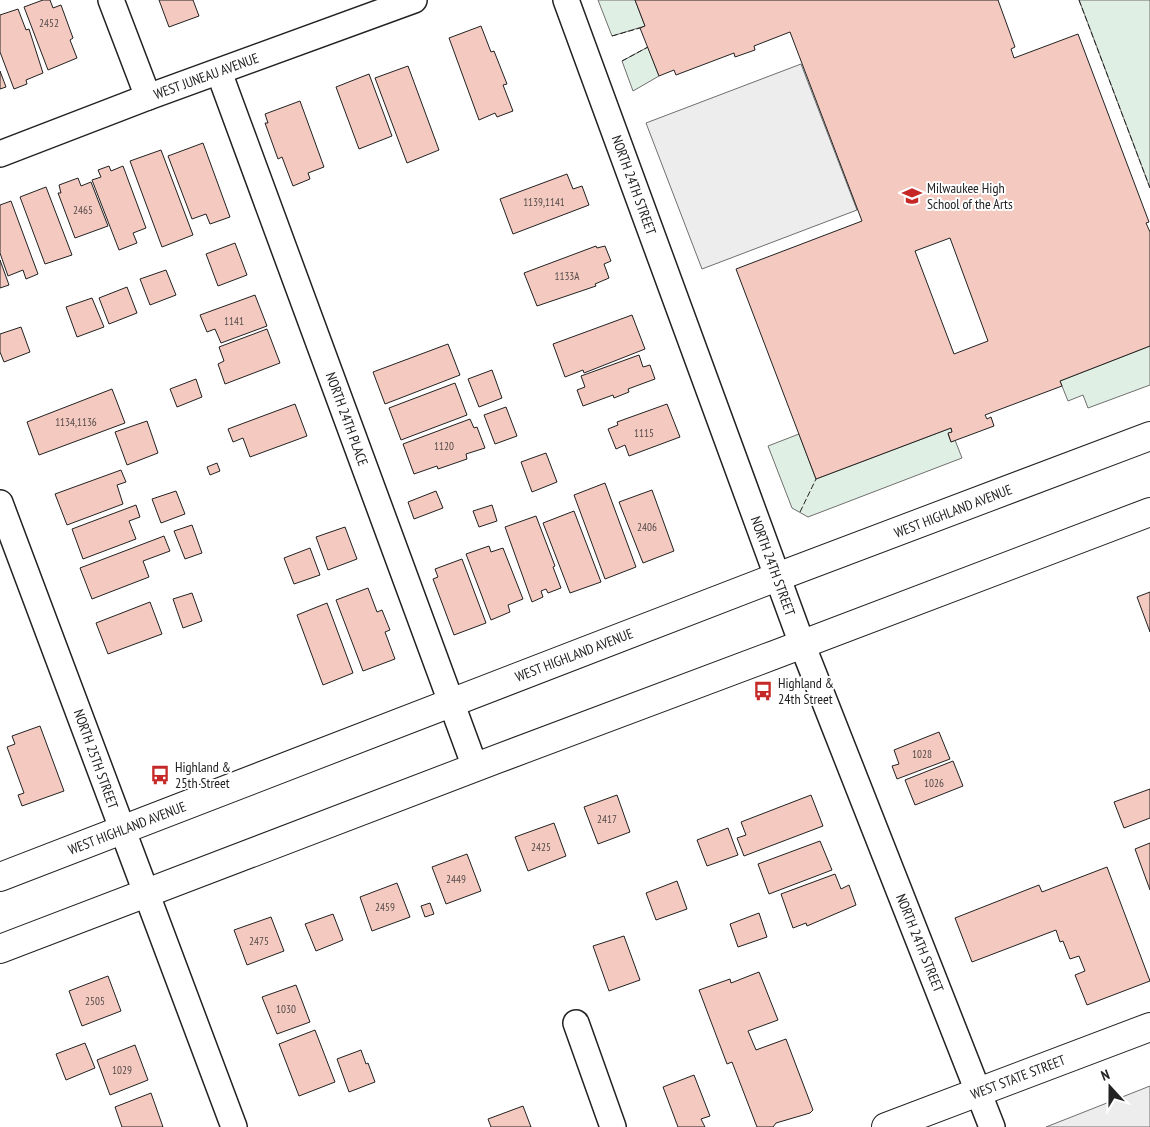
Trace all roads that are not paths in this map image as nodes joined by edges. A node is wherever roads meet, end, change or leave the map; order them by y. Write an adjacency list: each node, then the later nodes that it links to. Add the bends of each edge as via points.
1 (111, 0): 5 (street)
2 (414, 0): 4 (street, WEST JUNEAU AVENUE)
3 (566, 0): 10 (street, NORTH 24TH STREET)
4 (219, 72): 5 (street, WEST JUNEAU AVENUE); 12 (street, NORTH 24TH PLACE)
5 (148, 97): 6 (street, WEST JUNEAU AVENUE)
6 (0, 154)
7 (1150, 436): 10 (main road, WEST HIGHLAND AVENUE)
8 (0, 503): 14 (street, NORTH 25TH STREET)
9 (1150, 512): 11 (main road)
10 (777, 577): 11 (street, NORTH 24TH STREET); 12 (main road, WEST HIGHLAND AVENUE)
11 (802, 644): 13 (main road); 20 (street, NORTH 24TH STREET)
12 (451, 702): 13 (street, NORTH 24TH PLACE); 14 (main road, WEST HIGHLAND AVENUE)
13 (476, 767): 16 (main road)
14 (122, 830): 15 (main road, WEST HIGHLAND AVENUE); 16 (street, NORTH 25TH STREET)
15 (0, 877)
16 (146, 894): 17 (main road); 21 (street, NORTH 25TH STREET)
17 (0, 949)
18 (576, 1023): 22 (street)
19 (1150, 1027): 20 (main road, WEST STATE STREET)
20 (979, 1092): 23 (main road, WEST STATE STREET); 24 (street, NORTH 24TH STREET)
21 (234, 1127)
22 (613, 1127)
23 (886, 1127)
24 (992, 1127)

